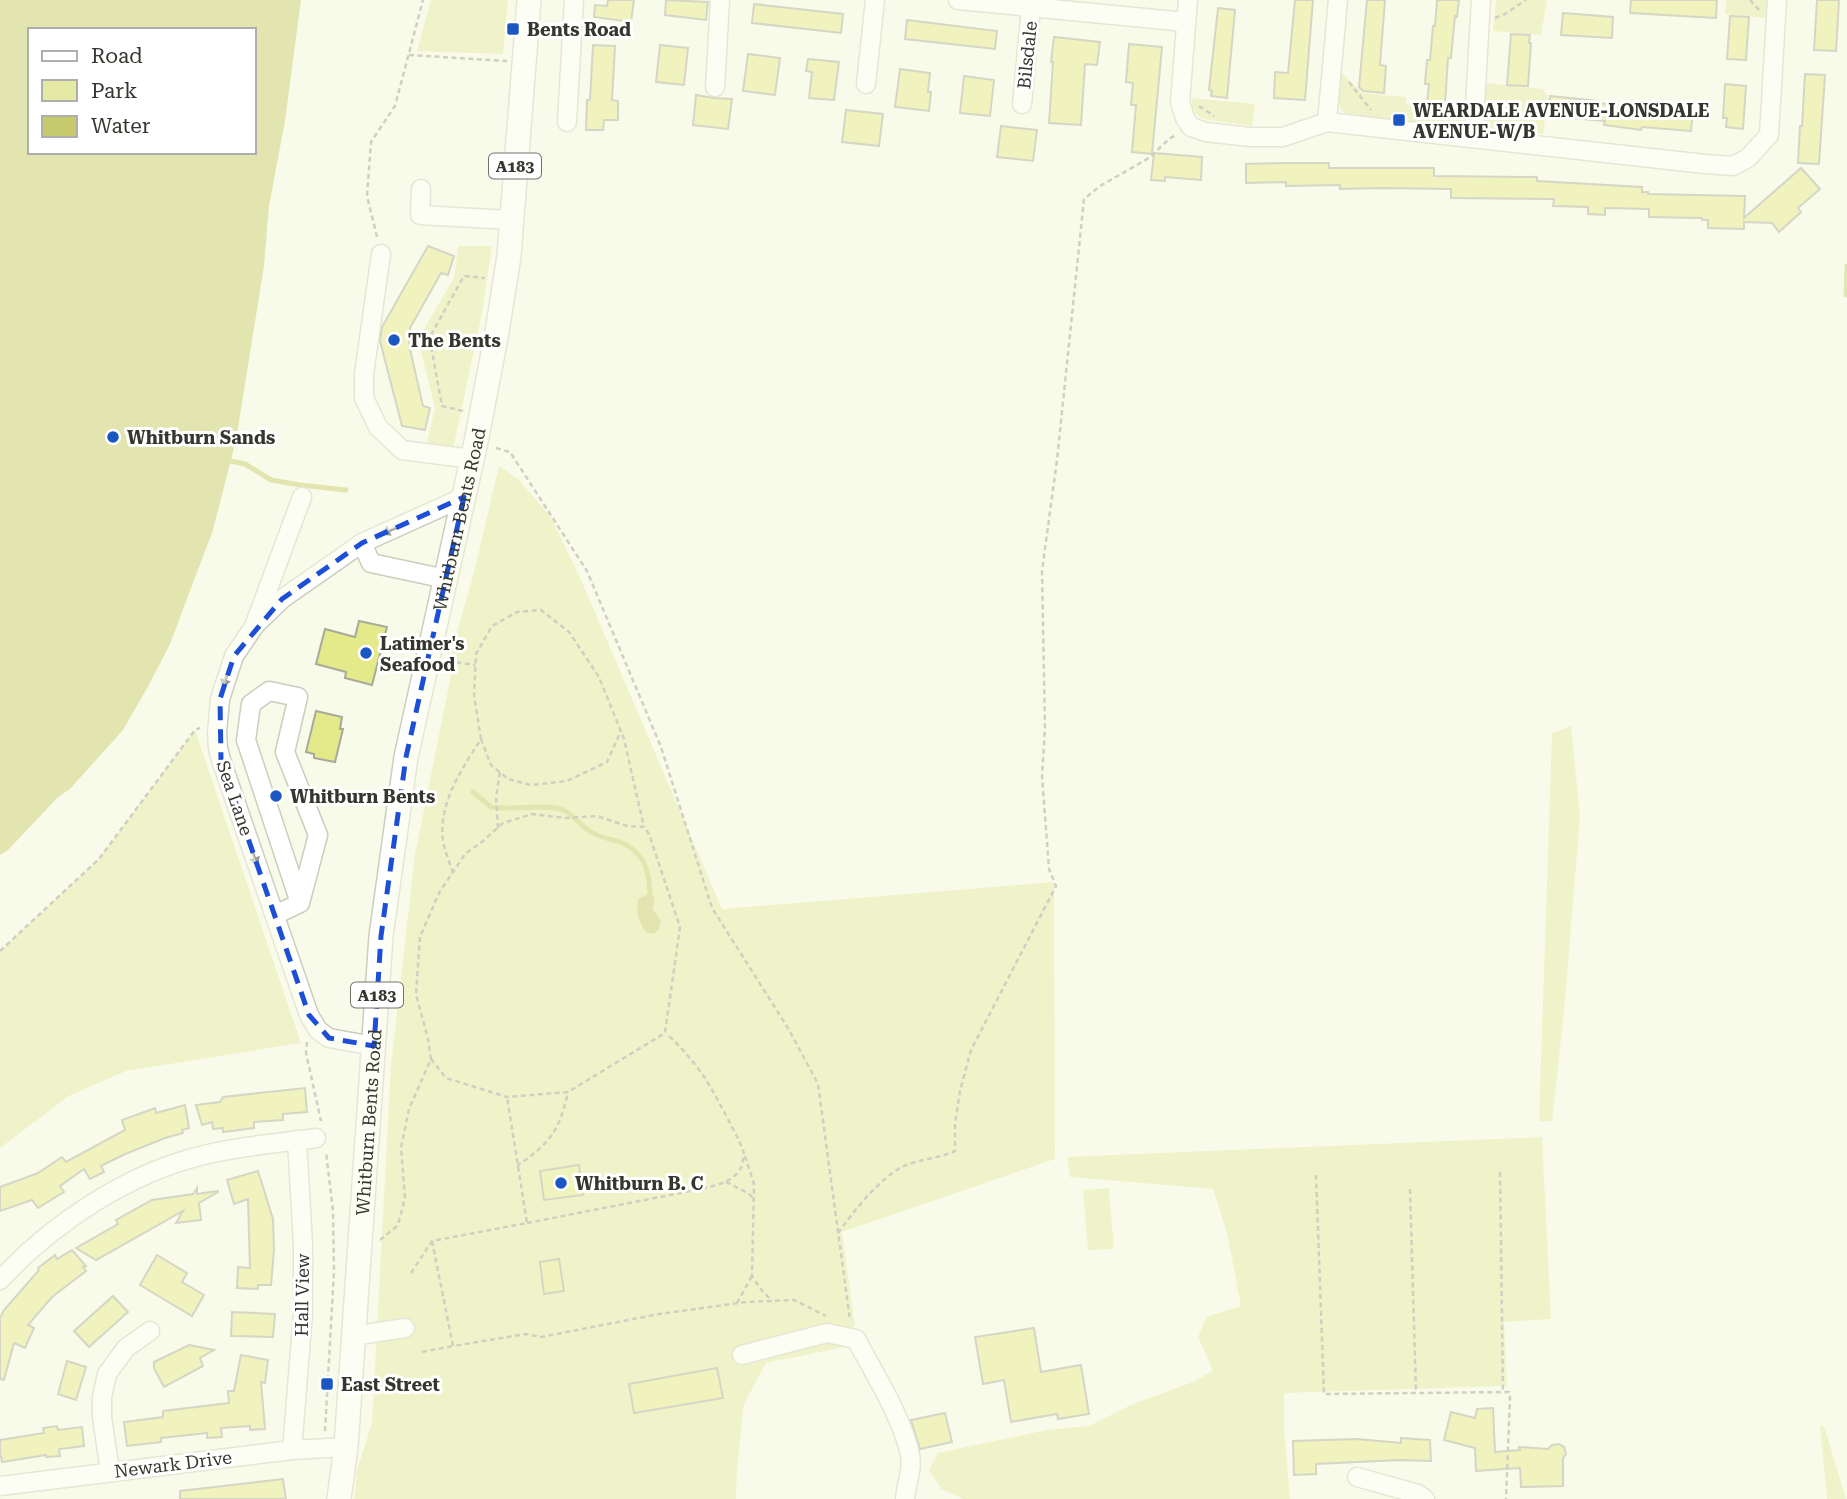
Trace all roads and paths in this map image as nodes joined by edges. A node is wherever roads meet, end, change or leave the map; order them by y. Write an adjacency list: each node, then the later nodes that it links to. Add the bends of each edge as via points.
1 (423, 0): 15 (path)
2 (529, 0): 27 (main road, Whitburn Bents Road / A183)
3 (574, 0): 21 (street)
4 (720, 0): 19 (street)
5 (875, 0): 18 (street)
6 (958, 0): 12 (street)
7 (1188, 0): 13 (street)
8 (1338, 0): 17 (street)
9 (1481, 0): 14 (street)
10 (1525, 0): 14 (path)
11 (1777, 0): 25 (street, via 1769,135 1748,158 1733,166)
12 (1031, 7): 13 (street); 20 (street, Bilsdale)
13 (1186, 22): 23 (street, via 1180,102)
14 (1479, 24): 25 (street)
15 (408, 55): 16 (path); 28 (path, via 396,106 371,142 367,196)
16 (514, 61)
17 (1333, 62): 22 (street); 24 (path)
18 (866, 85)
19 (715, 87)
20 (1022, 104)
21 (568, 122)
22 (1327, 122): 23 (street, via 1283,137 1206,132); 24 (street)
23 (1188, 123): 65 (path, via 1149,158 1084,199 1042,571 1042,776 1049,869 1056,886 971,1050 956,1113 955,1151 904,1166 883,1180)
24 (1386, 129): 25 (street)
25 (1473, 138)
26 (421, 189): 27 (street, via 420,215)
27 (512, 220): 31 (main road, Whitburn Bents Road / A183)
28 (380, 254): 31 (street, via 364,374 364,398 377,426 402,450)
29 (485, 278): 30 (path, via 464,276 432,334 442,407)
30 (473, 414)
31 (474, 451): 33 (main road, Whitburn Bents Road / A183); 65 (path, via 510,452 587,571 661,747 712,908 818,1084)
32 (302, 497): 36 (street)
33 (459, 500): 34 (street, Sea Lane, one-way to 34); 35 (main road, Whitburn Bents Road / A183)
34 (362, 543): 35 (street, via 371,563); 36 (street, Sea Lane, via 282,599)
35 (446, 579): 37 (main road, Whitburn Bents Road / A183)
36 (255, 625): 39 (street, Sea Lane, one-way to 39, via 234,656)
37 (429, 658): 38 (path); 51 (main road, Whitburn Bents Road / A183, via 402,784 381,936)
38 (475, 664): 40 (path, via 492,626 517,612 541,610 569,632 599,677); 41 (path)
39 (218, 720): 47 (street, Sea Lane, one-way to 47, via 221,760); 48 (path, via 195,730 99,859)
40 (621, 731): 42 (path, via 607,762 568,781 531,785); 43 (path)
41 (481, 739): 42 (path, via 491,765); 45 (path, via 444,809 443,841)
42 (500, 772): 44 (path)
43 (644, 827): 44 (path, via 597,816 532,814); 50 (path, via 680,927)
44 (498, 828): 45 (path, via 465,854)
45 (453, 873): 52 (path, via 420,937 416,994)
46 (300, 903): 46 (street, via 318,835 285,752 298,697 269,691 251,704 246,740); 47 (street)
47 (275, 915): 49 (street, Sea Lane)
48 (0, 951)
49 (318, 1030): 51 (street, via 330,1038); 55 (path, via 307,1040 306,1052)
50 (666, 1034): 53 (path); 57 (path, via 706,1079)
51 (374, 1046): 76 (main road, Whitburn Bents Road / A183)
52 (431, 1059): 54 (path, via 446,1078); 66 (path, via 409,1109 401,1148 405,1198 399,1221)
53 (568, 1092): 54 (path); 58 (path, via 558,1126)
54 (507, 1097): 58 (path)
55 (321, 1137): 56 (street); 83 (path, via 333,1211)
56 (297, 1140): 70 (street, via 233,1148 153,1171 84,1209); 84 (street, Hall View, via 303,1314)
57 (744, 1153): 61 (path, via 737,1174); 63 (path)
58 (517, 1168): 64 (path)
59 (1500, 1172): 81 (path)
60 (1316, 1175): 82 (path, via 1324,1394)
61 (726, 1182): 63 (path); 64 (path)
62 (1410, 1189): 82 (path)
63 (754, 1198): 69 (path)
64 (527, 1223): 67 (path)
65 (838, 1233): 77 (path)
66 (379, 1241)
67 (432, 1241): 68 (path); 78 (path)
68 (411, 1273)
69 (752, 1276): 71 (path); 72 (path)
70 (0, 1280)
71 (772, 1301): 72 (path); 73 (path, via 794,1300)
72 (737, 1303): 78 (path, via 541,1337 526,1334)
73 (834, 1319)
74 (405, 1328): 76 (street)
75 (150, 1331): 85 (street, via 126,1348 107,1374 102,1416)
76 (353, 1336): 83 (main road, Whitburn Bents Road / A183)
77 (856, 1339): 80 (street, via 827,1333); 89 (street, via 901,1425 911,1456)
78 (453, 1346): 79 (path)
79 (422, 1352)
80 (742, 1355)
81 (1503, 1392): 82 (path); 91 (path, via 1510,1397)
82 (1416, 1393)
83 (335, 1448): 84 (street, Newark Drive); 88 (main road, Whitburn Bents Road / A183)
84 (292, 1450): 85 (street, Newark Drive)
85 (110, 1472): 87 (street, Newark Drive)
86 (1357, 1477): 90 (street)
87 (0, 1486)
88 (339, 1499)
89 (905, 1499)
90 (1425, 1499)
91 (1506, 1499)

